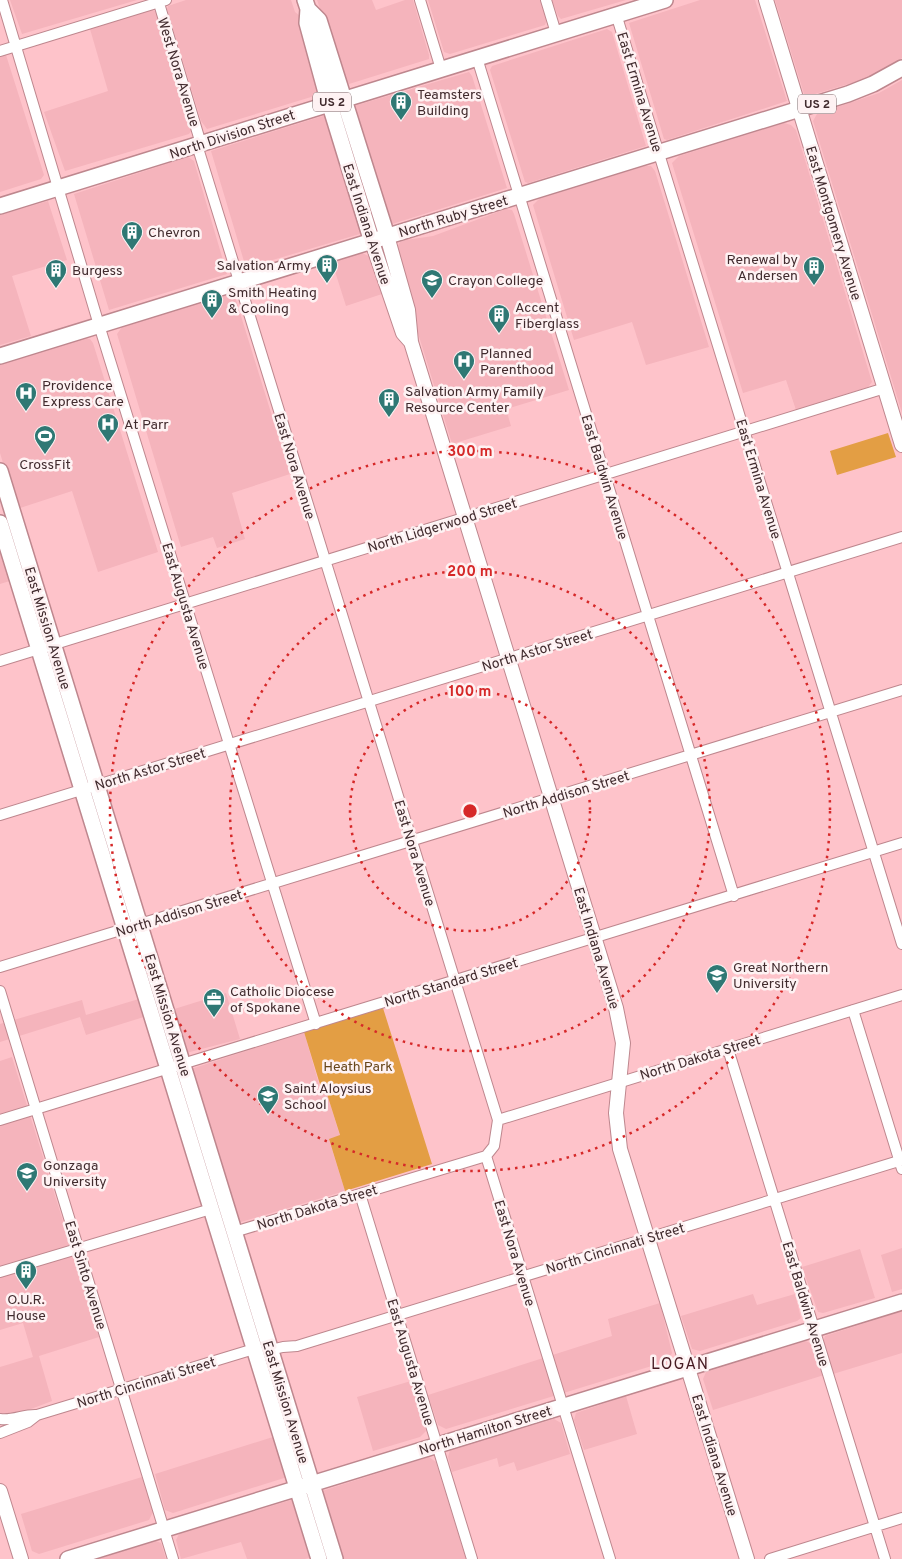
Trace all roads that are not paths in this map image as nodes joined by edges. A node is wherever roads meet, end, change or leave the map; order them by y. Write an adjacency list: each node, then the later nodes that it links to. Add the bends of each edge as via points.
1 (2, 0): 10 (street, East Augusta Avenue)
2 (420, 0): 14 (street)
3 (546, 0): 9 (street)
4 (665, 0): 8 (main road, North Division Street / US 2)
5 (766, 0): 17 (main road, East Montgomery Avenue)
6 (161, 1): 10 (street); 18 (street, West Nora Avenue)
7 (307, 4): 15 (main road, East Indiana Avenue, via 319,20); 16 (main road, East Indiana Avenue, via 307,23)
8 (616, 14): 9 (main road, North Division Street / US 2); 19 (street, East Ermina Avenue)
9 (556, 33): 12 (main road, North Division Street / US 2)
10 (15, 46): 11 (street); 20 (street, East Augusta Avenue)
11 (0, 51)
12 (477, 58): 14 (main road, North Division Street / US 2); 21 (street, East Baldwin Avenue)
13 (902, 68): 17 (main road, North Ruby Street / US 2, via 873,84)
14 (441, 69): 15 (main road, North Division Street / US 2)
15 (345, 98): 16 (main road, North Division Street / US 2); 23 (main road, East Indiana Avenue)
16 (328, 103): 18 (main road, North Division Street / US 2); 24 (main road, East Indiana Avenue)
17 (799, 110): 19 (main road, North Ruby Street / US 2); 29 (main road, East Montgomery Avenue)
18 (199, 144): 20 (main road, North Division Street / US 2); 25 (street, East Nora Avenue)
19 (658, 152): 21 (main road, North Ruby Street / US 2); 30 (street, East Ermina Avenue)
20 (58, 188): 22 (main road, North Division Street / US 2); 26 (street, East Augusta Avenue)
21 (519, 196): 23 (main road, North Ruby Street / US 2); 33 (street, East Baldwin Avenue)
22 (0, 206)
23 (387, 236): 24 (main road, North Ruby Street / US 2); 27 (main road, East Indiana Avenue, via 408,310)
24 (372, 242): 25 (main road, North Ruby Street / US 2); 27 (main road, East Indiana Avenue, via 403,333)
25 (239, 282): 26 (main road, North Ruby Street / US 2); 37 (street, East Nora Avenue)
26 (99, 325): 28 (main road, North Ruby Street / US 2); 39 (street, East Augusta Avenue)
27 (411, 342): 34 (main road, East Indiana Avenue)
28 (0, 356)
29 (885, 388): 30 (street, North Lidgerwood Street); 31 (main road, East Montgomery Avenue)
30 (744, 432): 33 (street, North Lidgerwood Street); 38 (street, East Ermina Avenue)
31 (902, 445)
32 (0, 471): 41 (main road, East Mission Avenue)
33 (605, 475): 34 (street, North Lidgerwood Street); 40 (street, East Baldwin Avenue)
34 (465, 518): 37 (street, North Lidgerwood Street); 42 (main road, East Indiana Avenue)
35 (0, 523): 41 (main road, East Mission Avenue)
36 (902, 537): 38 (street, North Astor Street)
37 (324, 561): 39 (street, North Lidgerwood Street); 45 (street, East Nora Avenue)
38 (787, 572): 40 (street, North Astor Street); 46 (street, East Ermina Avenue)
39 (186, 604): 41 (street, North Lidgerwood Street); 47 (street, East Augusta Avenue)
40 (648, 615): 42 (street, North Astor Street); 48 (street, East Baldwin Avenue)
41 (46, 647): 43 (street, North Lidgerwood Street); 49 (main road, East Mission Avenue); 50 (main road, East Mission Avenue)
42 (508, 659): 45 (street, North Astor Street); 51 (main road, East Indiana Avenue)
43 (0, 662)
44 (902, 690): 46 (street, North Addison Street)
45 (368, 702): 47 (street, North Astor Street); 53 (street, East Nora Avenue)
46 (831, 712): 48 (street, North Addison Street); 55 (street, East Ermina Avenue)
47 (229, 745): 49 (street, North Astor Street); 56 (street, East Augusta Avenue)
48 (691, 755): 51 (street, North Addison Street); 57 (street, East Baldwin Avenue)
49 (97, 785): 50 (street, North Astor Street); 58 (main road, East Mission Avenue)
50 (81, 790): 52 (street, North Astor Street); 59 (main road, East Mission Avenue)
51 (551, 798): 53 (street, North Addison Street); 60 (main road, East Indiana Avenue)
52 (0, 815)
53 (412, 841): 56 (street, North Addison Street); 63 (street, East Nora Avenue)
54 (902, 843): 55 (street, North Standard Street)
55 (874, 852): 57 (street, North Standard Street); 61 (street, East Ermina Avenue)
56 (273, 884): 58 (street, North Addison Street); 67 (street, East Augusta Avenue)
57 (734, 896): 60 (street, North Standard Street)
58 (140, 925): 59 (street, North Addison Street); 69 (main road, East Mission Avenue)
59 (125, 930): 62 (street, North Addison Street); 70 (main road, East Mission Avenue)
60 (594, 939): 63 (street, North Standard Street); 71 (main road, East Indiana Avenue, via 616,1008 623,1044)
61 (902, 944)
62 (0, 968)
63 (455, 980): 67 (street, North Standard Street); 74 (street, East Nora Avenue)
64 (0, 991): 72 (street, East Sinto Avenue)
65 (902, 995): 66 (street, North Dakota Street)
66 (853, 1010): 68 (street, North Dakota Street); 76 (street)
67 (316, 1024): 69 (street, North Standard Street)
68 (728, 1048): 71 (street, North Dakota Street); 78 (street, East Baldwin Avenue)
69 (184, 1064): 70 (street, North Standard Street); 80 (main road, East Mission Avenue)
70 (168, 1069): 72 (street, North Standard Street); 79 (main road, East Mission Avenue)
71 (620, 1082): 74 (street, North Dakota Street); 81 (main road, East Indiana Avenue, via 616,1112 620,1149)
72 (36, 1108): 73 (street, North Standard Street); 82 (street, East Sinto Avenue)
73 (0, 1120)
74 (498, 1120): 75 (street, East Nora Avenue, via 494,1146)
75 (486, 1156): 77 (street, North Dakota Street); 84 (street, East Nora Avenue)
76 (901, 1163): 78 (street, North Cincinnati Street)
77 (360, 1194): 80 (street, North Dakota Street); 86 (street, East Augusta Avenue)
78 (774, 1200): 81 (street, North Cincinnati Street); 87 (street, East Baldwin Avenue)
79 (211, 1209): 80 (main road, East Mission Avenue); 82 (street)
80 (227, 1225): 88 (main road, East Mission Avenue); 89 (main road, East Mission Avenue)
81 (649, 1238): 84 (street, North Cincinnati Street); 90 (main road, East Indiana Avenue)
82 (78, 1248): 83 (street); 91 (street, East Sinto Avenue)
83 (0, 1272)
84 (523, 1277): 86 (street, North Cincinnati Street); 93 (street, East Nora Avenue)
85 (902, 1302): 87 (main road, North Hamilton Street)
86 (397, 1316): 89 (street, North Cincinnati Street, via 297,1346); 97 (street, East Augusta Avenue)
87 (814, 1329): 90 (main road, North Hamilton Street); 101 (street, East Baldwin Avenue)
88 (254, 1349): 91 (street, North Cincinnati Street); 92 (main road, via 265,1358 274,1384); 98 (main road, East Mission Avenue)
89 (270, 1350): 92 (main road, East Mission Avenue)
90 (688, 1369): 93 (main road, North Hamilton Street); 110 (main road, East Indiana Avenue)
91 (122, 1390): 94 (street, North Cincinnati Street); 102 (street, East Sinto Avenue)
92 (286, 1403): 98 (main road, East Mission Avenue)
93 (562, 1406): 97 (main road, North Hamilton Street); 109 (street, East Nora Avenue)
94 (37, 1415): 95 (street, North Cincinnati Street); 96 (street, North Cincinnati Street)
95 (0, 1419)
96 (0, 1434)
97 (437, 1445): 98 (main road, North Hamilton Street); 108 (street, East Augusta Avenue)
98 (304, 1486): 102 (main road, North Hamilton Street); 106 (main road, East Mission Avenue); 107 (main road, East Mission Avenue)
99 (0, 1491): 103 (main road)
100 (902, 1518): 101 (street)
101 (875, 1526): 111 (street); 112 (street, East Baldwin Avenue)
102 (164, 1529): 104 (main road, North Hamilton Street); 105 (street, East Sinto Avenue)
103 (21, 1559)
104 (68, 1559)
105 (173, 1559)
106 (318, 1559)
107 (335, 1559)
108 (472, 1559)
109 (610, 1559)
110 (747, 1559)
111 (770, 1559)
112 (885, 1559)

